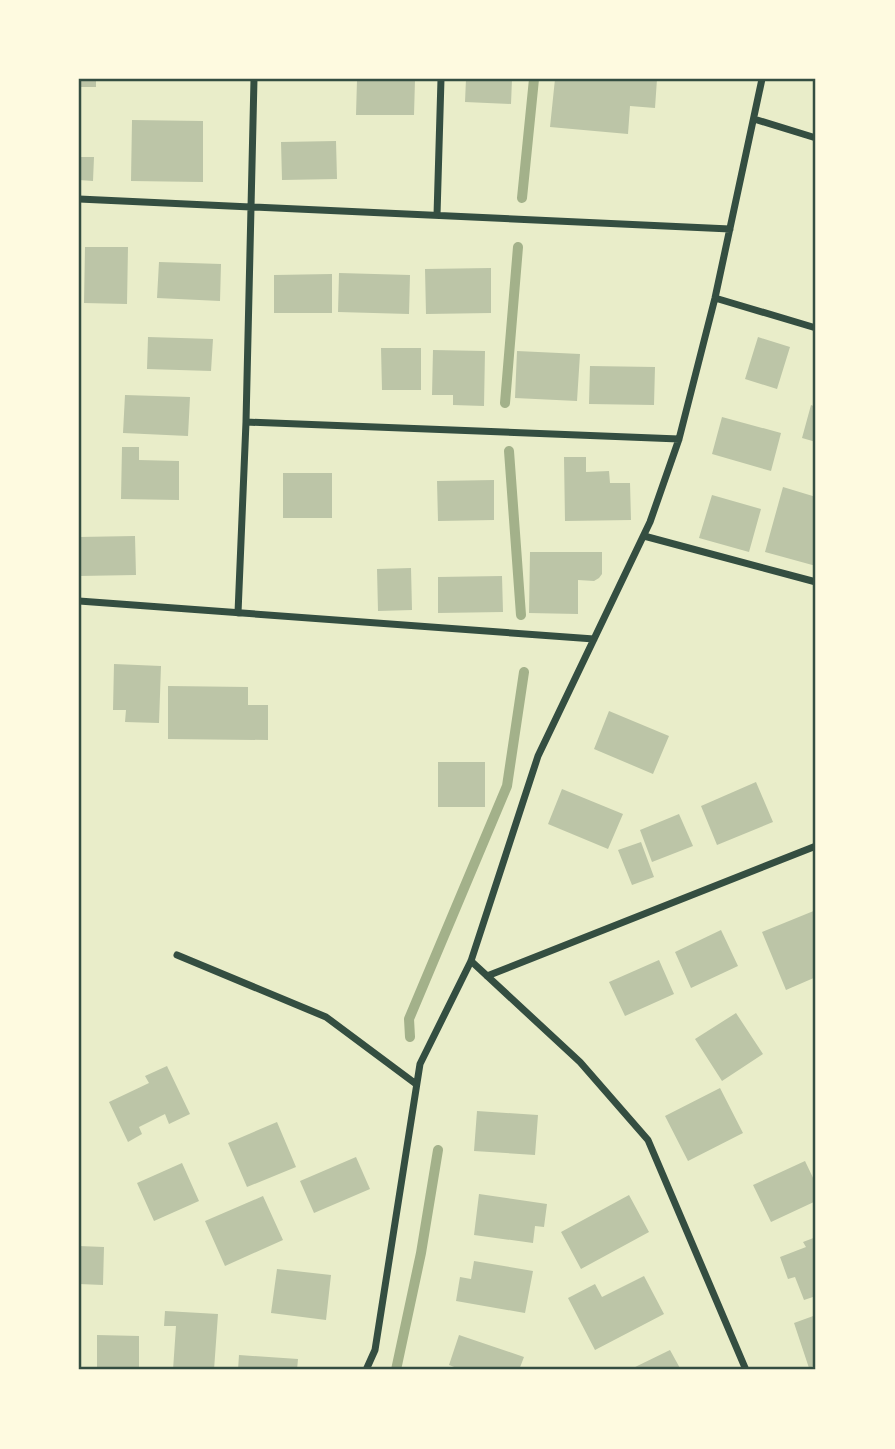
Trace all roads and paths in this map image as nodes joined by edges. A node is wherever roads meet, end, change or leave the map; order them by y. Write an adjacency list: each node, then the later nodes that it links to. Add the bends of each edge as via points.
1 (254, 79): 7 (street)
2 (441, 79): 8 (street)
3 (762, 79): 4 (street)
4 (754, 119): 5 (street); 9 (street)
5 (816, 138)
6 (79, 200): 7 (street)
7 (250, 207): 8 (street); 12 (street)
8 (437, 215): 9 (street)
9 (730, 229): 10 (street)
10 (715, 298): 11 (street); 13 (street)
11 (816, 328)
12 (246, 422): 13 (street); 17 (street)
13 (679, 439): 14 (street)
14 (644, 536): 15 (street); 18 (street)
15 (816, 582)
16 (79, 601): 17 (street)
17 (238, 613): 18 (street)
18 (594, 639): 21 (street, via 538,756)
19 (816, 846): 22 (street)
20 (177, 956): 23 (street, via 326,1017)
21 (471, 961): 22 (street); 23 (street, via 420,1064)
22 (487, 976): 25 (street, via 580,1062 648,1140)
23 (416, 1084): 24 (street, via 375,1350)
24 (366, 1370)
25 (746, 1370)

